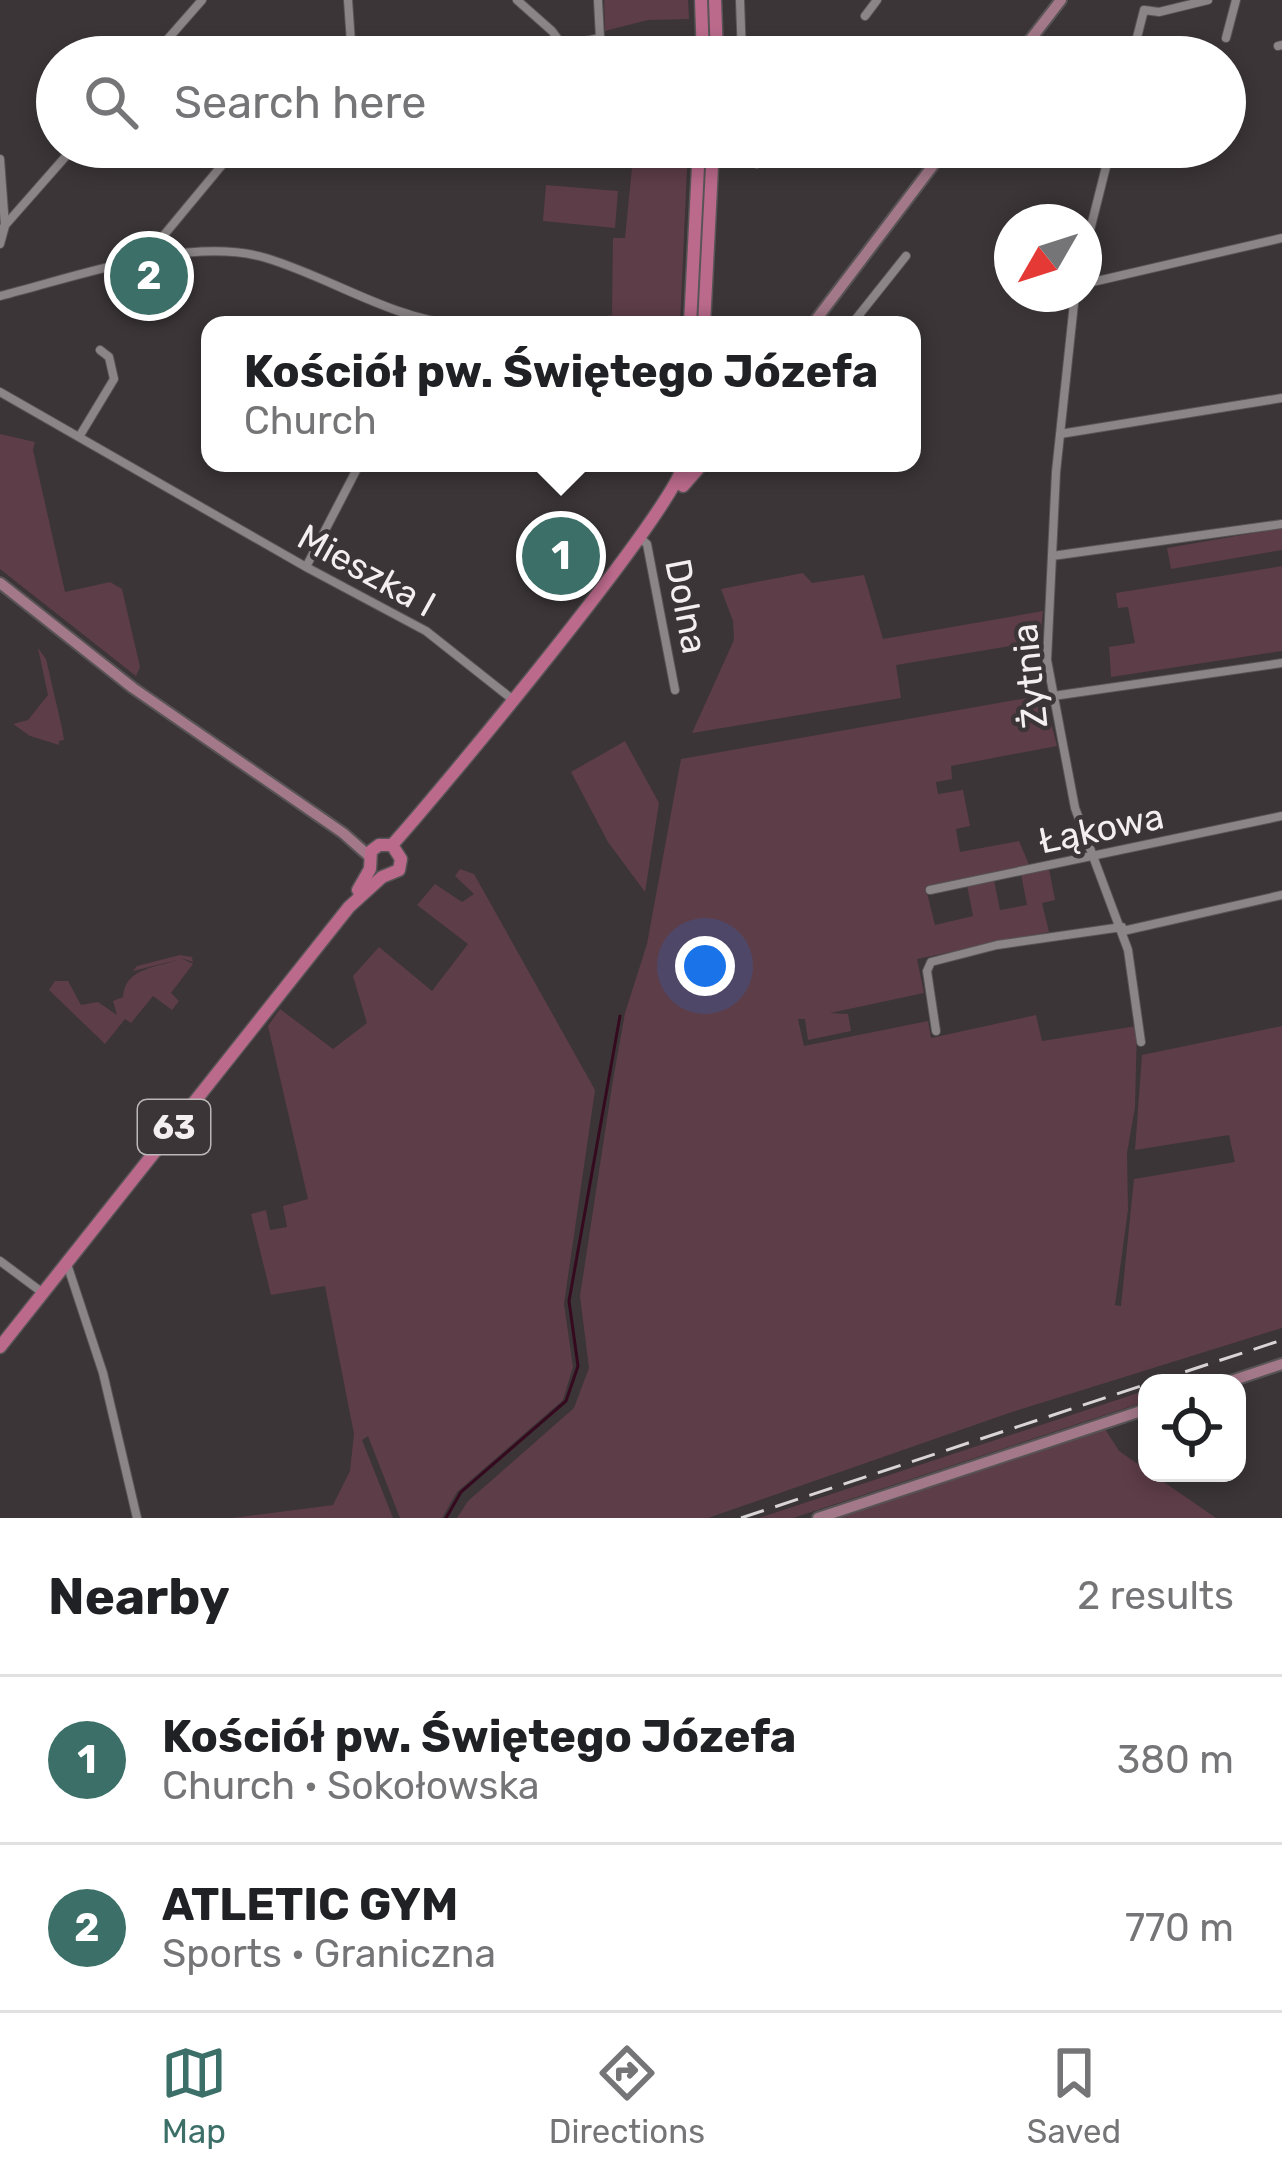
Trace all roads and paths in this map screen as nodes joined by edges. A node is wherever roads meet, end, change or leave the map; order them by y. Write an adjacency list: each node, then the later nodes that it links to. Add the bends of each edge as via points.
1 (202, 0): 13 (street)
2 (348, 0): 14 (street)
3 (598, 0): 16 (street)
4 (701, 0): 17 (main road)
5 (715, 0): 18 (main road)
6 (740, 0): 19 (street)
7 (877, 0): 12 (street)
8 (1061, 0): 20 (main road)
9 (1208, 0): 21 (street, via 1144,10)
10 (1236, 0): 22 (street)
11 (518, 1): 15 (street)
12 (865, 16)
13 (170, 36)
14 (351, 36)
15 (556, 36)
16 (601, 36)
17 (702, 36)
18 (716, 36)
19 (741, 36)
20 (1033, 36)
21 (1137, 36)
22 (1227, 36)
23 (0, 159): 31 (street)
24 (55, 168): 31 (street)
25 (219, 168): 35 (street)
26 (698, 168): 43 (main road)
27 (712, 168): 44 (main road)
28 (931, 168): 37 (main road)
29 (1106, 168): 30 (street)
30 (1097, 204)
31 (2, 228): 33 (street)
32 (1282, 238): 36 (street)
33 (0, 244)
34 (906, 256): 47 (street)
35 (150, 259): 39 (street); 42 (street, via 249,254)
36 (1102, 280)
37 (842, 281): 45 (main road); 46 (main road)
38 (0, 284): 39 (street)
39 (13, 292): 40 (street)
40 (0, 296)
41 (1073, 312): 51 (street, Żytnia)
42 (409, 316)
43 (690, 316)
44 (704, 316)
45 (810, 316)
46 (818, 316)
47 (858, 316)
48 (100, 350): 52 (street, via 114,379)
49 (0, 392): 52 (street, Mieszka I)
50 (1282, 398): 51 (street)
51 (1060, 434): 59 (street, Żytnia)
52 (79, 437): 60 (street, Mieszka I)
53 (355, 472): 60 (street)
54 (682, 472): 56 (main road)
55 (694, 472): 56 (main road)
56 (664, 502): 58 (main road)
57 (1282, 524): 59 (street)
58 (638, 537): 63 (street, Dolna, via 647,544); 65 (main road)
59 (1052, 556): 64 (street, Żytnia)
60 (306, 567): 65 (street, Mieszka I, via 426,631)
61 (0, 583): 69 (main road)
62 (1282, 663): 64 (street)
63 (675, 690)
64 (1053, 696): 68 (street, Żytnia)
65 (513, 700): 67 (main road)
66 (1282, 816): 68 (street, Łąkowa)
67 (396, 849): 69 (main road); 69 (main road, 63, via 398,870)
68 (1093, 858): 70 (street, Łąkowa); 72 (street, Żytnia)
69 (374, 862): 76 (main road, 63, via 349,907)
70 (930, 890)
71 (1282, 895): 72 (street)
72 (1122, 929): 73 (street, via 931,962); 74 (street, Żytnia)
73 (936, 1031)
74 (1142, 1042)
75 (0, 1261): 77 (street)
76 (66, 1263): 77 (main road, 63); 82 (street, via 103,1373)
77 (43, 1293): 78 (main road, 63)
78 (0, 1347)
79 (1282, 1364): 80 (main road)
80 (1246, 1376)
81 (1138, 1412): 83 (main road)
82 (136, 1518)
83 (818, 1518)

